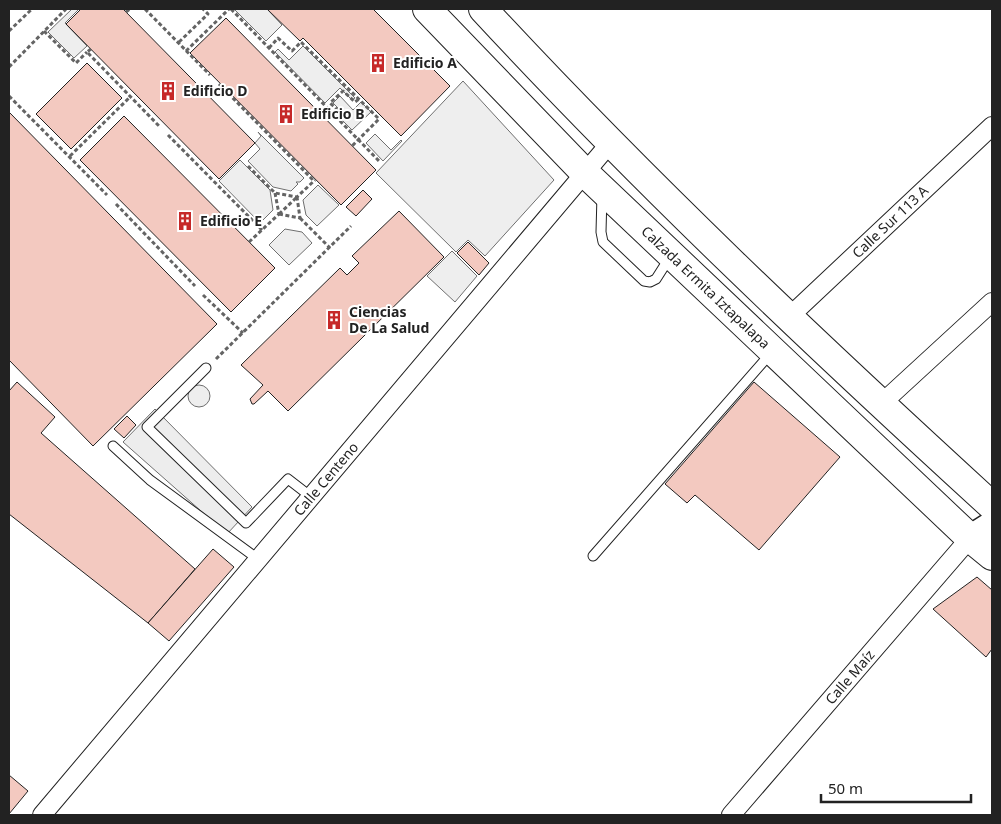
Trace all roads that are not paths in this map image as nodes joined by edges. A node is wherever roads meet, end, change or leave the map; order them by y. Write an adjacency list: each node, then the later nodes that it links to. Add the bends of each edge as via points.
1 (427, 9): 4 (main road, Calzada Ermita Iztapalapa)
2 (483, 9): 3 (main road)
3 (545, 75): 4 (main road); 6 (main road)
4 (515, 102): 7 (main road, Calzada Ermita Iztapalapa)
5 (992, 126): 12 (street, Calle Sur 113 A)
6 (611, 142): 7 (street, Calle Centeno); 8 (main road)
7 (594, 181): 9 (main road, Calzada Ermita Iztapalapa); 10 (lane, via 603,242 644,281 656,279); 17 (street, Calle Centeno)
8 (677, 208): 9 (main road); 12 (main road)
9 (651, 236): 10 (main road, Calzada Ermita Iztapalapa)
10 (672, 255): 13 (main road, Calzada Ermita Iztapalapa)
11 (992, 302): 15 (street)
12 (789, 317): 15 (main road)
13 (773, 351): 19 (main road, Calzada Ermita Iztapalapa); 20 (lane)
14 (206, 368): 17 (lane, via 147,427 246,522 288,479)
15 (881, 404): 18 (main road)
16 (113, 446): 22 (lane, via 150,480)
17 (310, 496): 22 (street, Calle Centeno)
18 (992, 506)
19 (981, 531): 21 (main road, Calzada Ermita Iztapalapa); 24 (street, Calle Maíz)
20 (593, 556)
21 (992, 556)
22 (258, 559): 23 (street, Calle Centeno)
23 (42, 815)
24 (731, 815)

